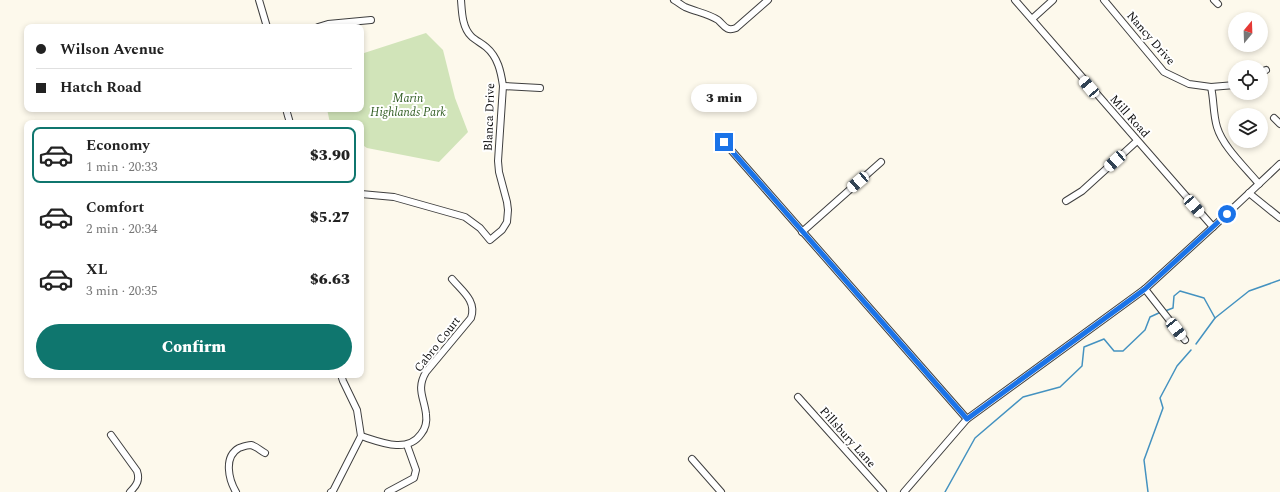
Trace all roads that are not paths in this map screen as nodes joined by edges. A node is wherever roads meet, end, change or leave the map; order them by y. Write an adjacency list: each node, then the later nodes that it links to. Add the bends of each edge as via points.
1 (259, 0): 10 (street)
2 (461, 0): 12 (street, Blanca Drive, via 466,28 470,35 488,48 494,56)
3 (674, 0): 4 (street, via 686,7 704,12 731,30)
4 (768, 0)
5 (1015, 0): 8 (street, Mill Road)
6 (1053, 0): 8 (street)
7 (1104, 0): 14 (street, Nancy Drive, via 1164,72 1189,84)
8 (1032, 19): 18 (street, Mill Road)
9 (370, 20): 11 (street)
10 (266, 24)
11 (328, 24)
12 (503, 86): 15 (street); 23 (street, Blanca Drive, via 498,161 508,210 507,222 490,240 480,228 465,217 394,197)
13 (1228, 86): 14 (street, Nancy Drive)
14 (1211, 87): 22 (street, via 1214,114 1222,140)
15 (540, 88)
16 (1274, 118): 17 (street)
17 (1280, 124)
18 (1138, 141): 25 (street, via 1082,191); 27 (street, Mill Road)
19 (724, 142): 28 (street)
20 (881, 162): 28 (street)
21 (1280, 164): 22 (street)
22 (1259, 184): 24 (street)
23 (364, 194)
24 (1249, 194): 26 (street); 27 (street)
25 (1066, 201)
26 (1280, 218)
27 (1213, 227): 30 (street)
28 (802, 232): 34 (street)
29 (452, 279): 37 (street, Cabro Court, via 472,304 471,318 423,378 421,387 427,423 417,440)
30 (1145, 289): 31 (street); 34 (street)
31 (1185, 340)
32 (342, 378): 36 (street, via 357,410)
33 (798, 397): 45 (street, Pillsbury Lane)
34 (967, 419): 46 (street)
35 (111, 435): 41 (street, via 137,471 139,478)
36 (361, 436): 37 (street, via 396,446); 40 (street)
37 (407, 445): 43 (street, via 416,470 414,478)
38 (265, 454): 42 (street, via 251,446 243,446 231,456 229,467)
39 (692, 459): 44 (street)
40 (332, 491)
41 (130, 492)
42 (236, 492)
43 (388, 492)
44 (721, 492)
45 (883, 492)
46 (904, 492)

